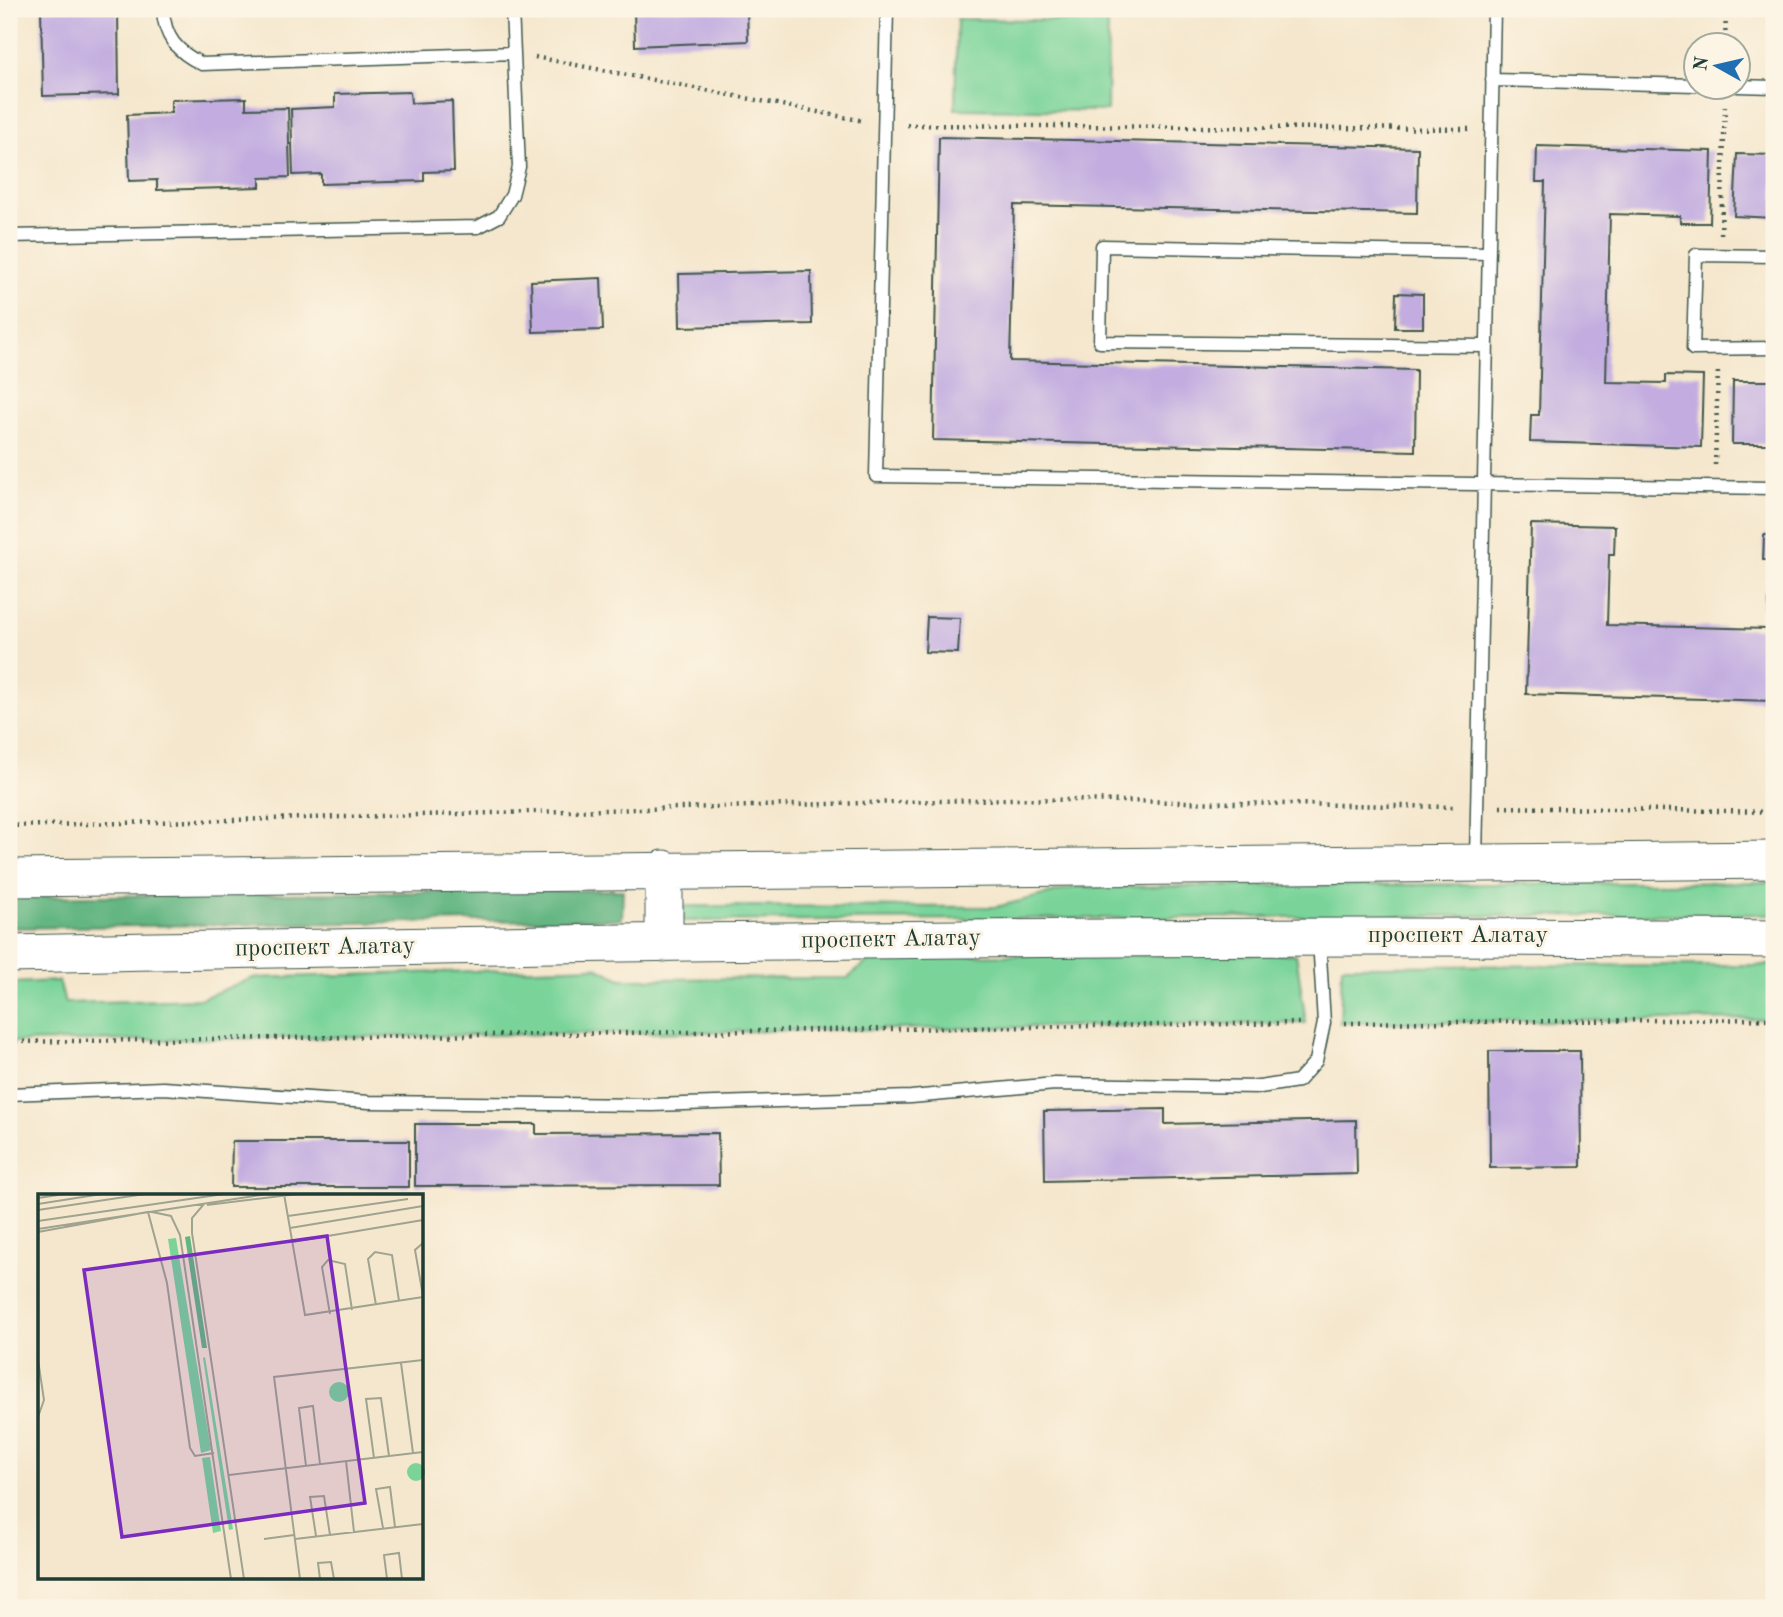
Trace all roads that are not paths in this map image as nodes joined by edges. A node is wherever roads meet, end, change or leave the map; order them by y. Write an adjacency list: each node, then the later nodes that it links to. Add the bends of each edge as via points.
1 (163, 9): 5 (lane, via 170,40 182,54 202,64)
2 (512, 9): 5 (lane)
3 (887, 9): 15 (lane, via 876,476)
4 (1494, 9): 6 (lane)
5 (514, 53): 10 (lane, via 519,167 512,195 499,216 478,227)
6 (1492, 80): 7 (lane); 11 (lane)
7 (1682, 85)
8 (1752, 86): 9 (lane)
9 (1774, 87)
10 (9, 236)
11 (1489, 253): 13 (lane); 13 (lane, via 1102,246 1100,328 1100,342)
12 (1774, 256): 14 (lane, via 1696,255 1693,349)
13 (1487, 346): 15 (lane)
14 (1774, 348)
15 (1484, 484): 16 (lane); 18 (lane)
16 (1774, 488)
17 (1774, 860): 18 (main road)
18 (1476, 863): 19 (main road)
19 (664, 869): 20 (main road); 23 (main road)
20 (9, 878)
21 (1318, 936): 22 (main road, проспект Алатау); 23 (main road, проспект Алатау); 25 (lane, via 1324,1023 1316,1061 1298,1081 1259,1087 1055,1084 911,1097 652,1105 369,1102 163,1087)
22 (1774, 939)
23 (664, 943): 24 (main road, проспект Алатау)
24 (9, 954)
25 (9, 1094)

